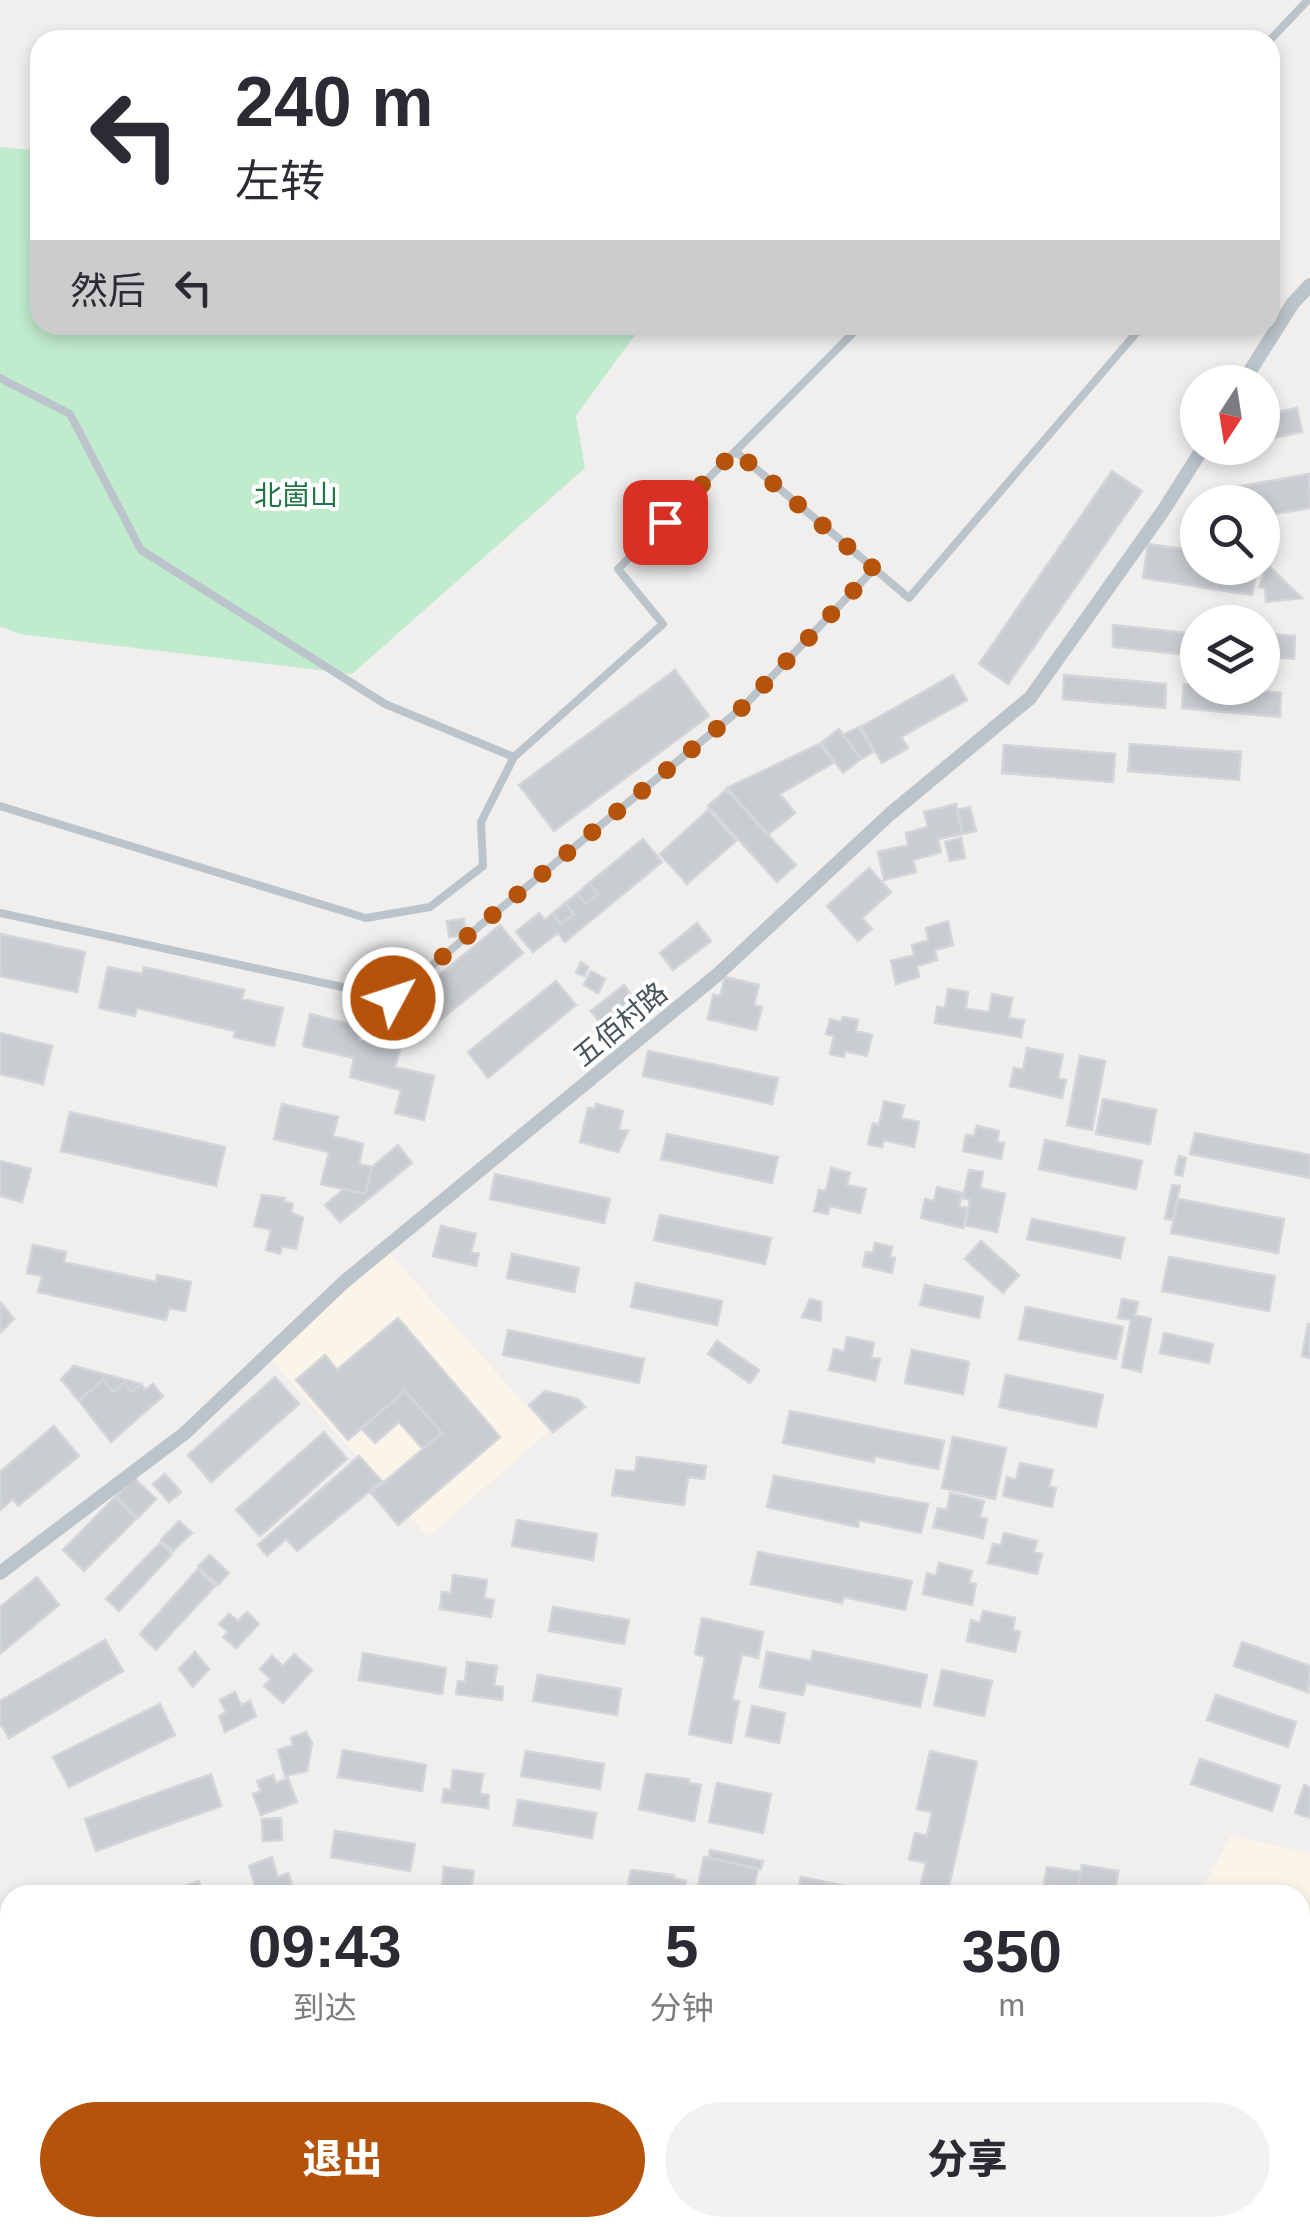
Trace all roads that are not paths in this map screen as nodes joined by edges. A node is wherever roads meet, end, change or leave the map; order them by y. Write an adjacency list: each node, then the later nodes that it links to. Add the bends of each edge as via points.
1 (1308, 0): 2 (lane)
2 (1280, 30)
3 (1310, 284): 4 (street)
4 (1280, 322)
5 (851, 335): 10 (lane)
6 (1134, 335): 12 (lane, via 908,598)
7 (1272, 335): 8 (street)
8 (1254, 365)
9 (0, 378): 13 (lane, via 70,414 141,550 385,704)
10 (735, 451): 12 (lane); 13 (lane, via 618,569 663,624)
11 (1192, 465): 16 (street, 五佰村路, via 1030,698 890,814 717,975 344,1282 185,1433)
12 (874, 569): 15 (lane, via 744,706 393,998)
13 (514, 758): 14 (lane, via 481,822 483,866 430,907 366,918)
14 (0, 806)
15 (0, 913)
16 (0, 1573)

